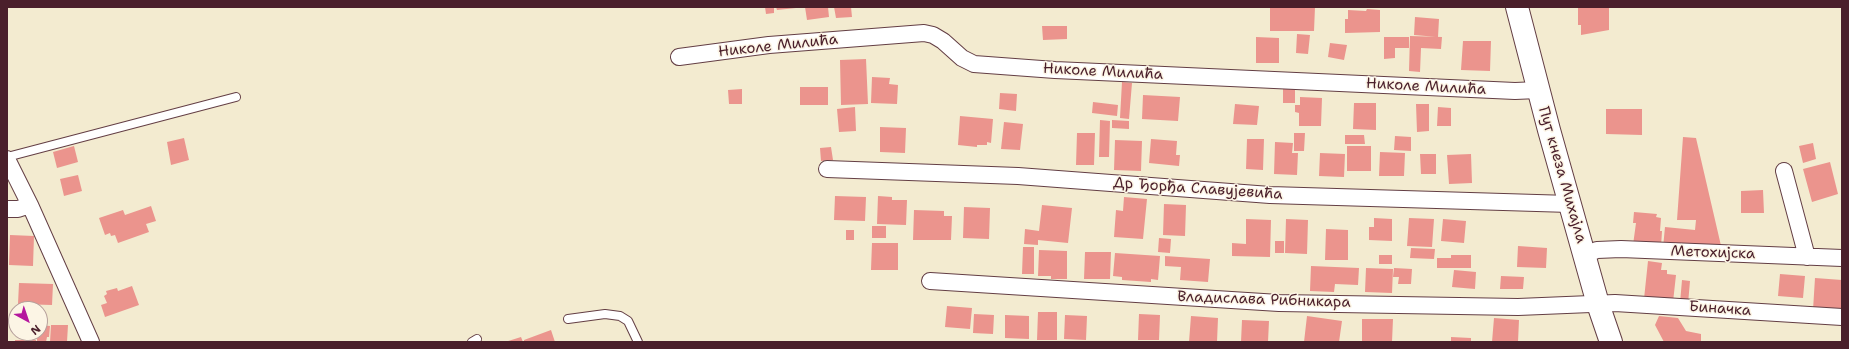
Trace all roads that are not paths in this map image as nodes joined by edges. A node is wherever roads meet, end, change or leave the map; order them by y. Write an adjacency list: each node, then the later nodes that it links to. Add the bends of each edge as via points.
1 (1517, 7): 3 (main road, Пут кнеза Михајла)
2 (678, 57): 3 (street, Николе Милића, via 769,45 924,33 943,41 962,58 974,64 1515,91)
3 (1538, 90): 8 (main road, Пут кнеза Михајла)
4 (236, 97): 5 (lane)
5 (7, 158): 9 (street)
6 (827, 169): 8 (street, Др Ђорђа Славујевића, via 1018,176 1270,195)
7 (1784, 171): 12 (street)
8 (1570, 204): 11 (main road, Пут кнеза Михајла)
9 (30, 205): 10 (street); 18 (street)
10 (7, 209)
11 (1584, 255): 12 (street, Метохијска, via 1597,250 1621,249); 15 (main road, Пут кнеза Михајла)
12 (1807, 257): 13 (street, Метохијска)
13 (1842, 258)
14 (930, 281): 15 (street, Владислава Рибникара, via 1279,303 1518,307)
15 (1598, 304): 16 (street, Биначка); 20 (main road, Пут кнеза Михајла)
16 (1842, 317)
17 (568, 319): 19 (lane, via 605,314 620,316 628,321)
18 (91, 342)
19 (638, 342)
20 (1611, 342)

